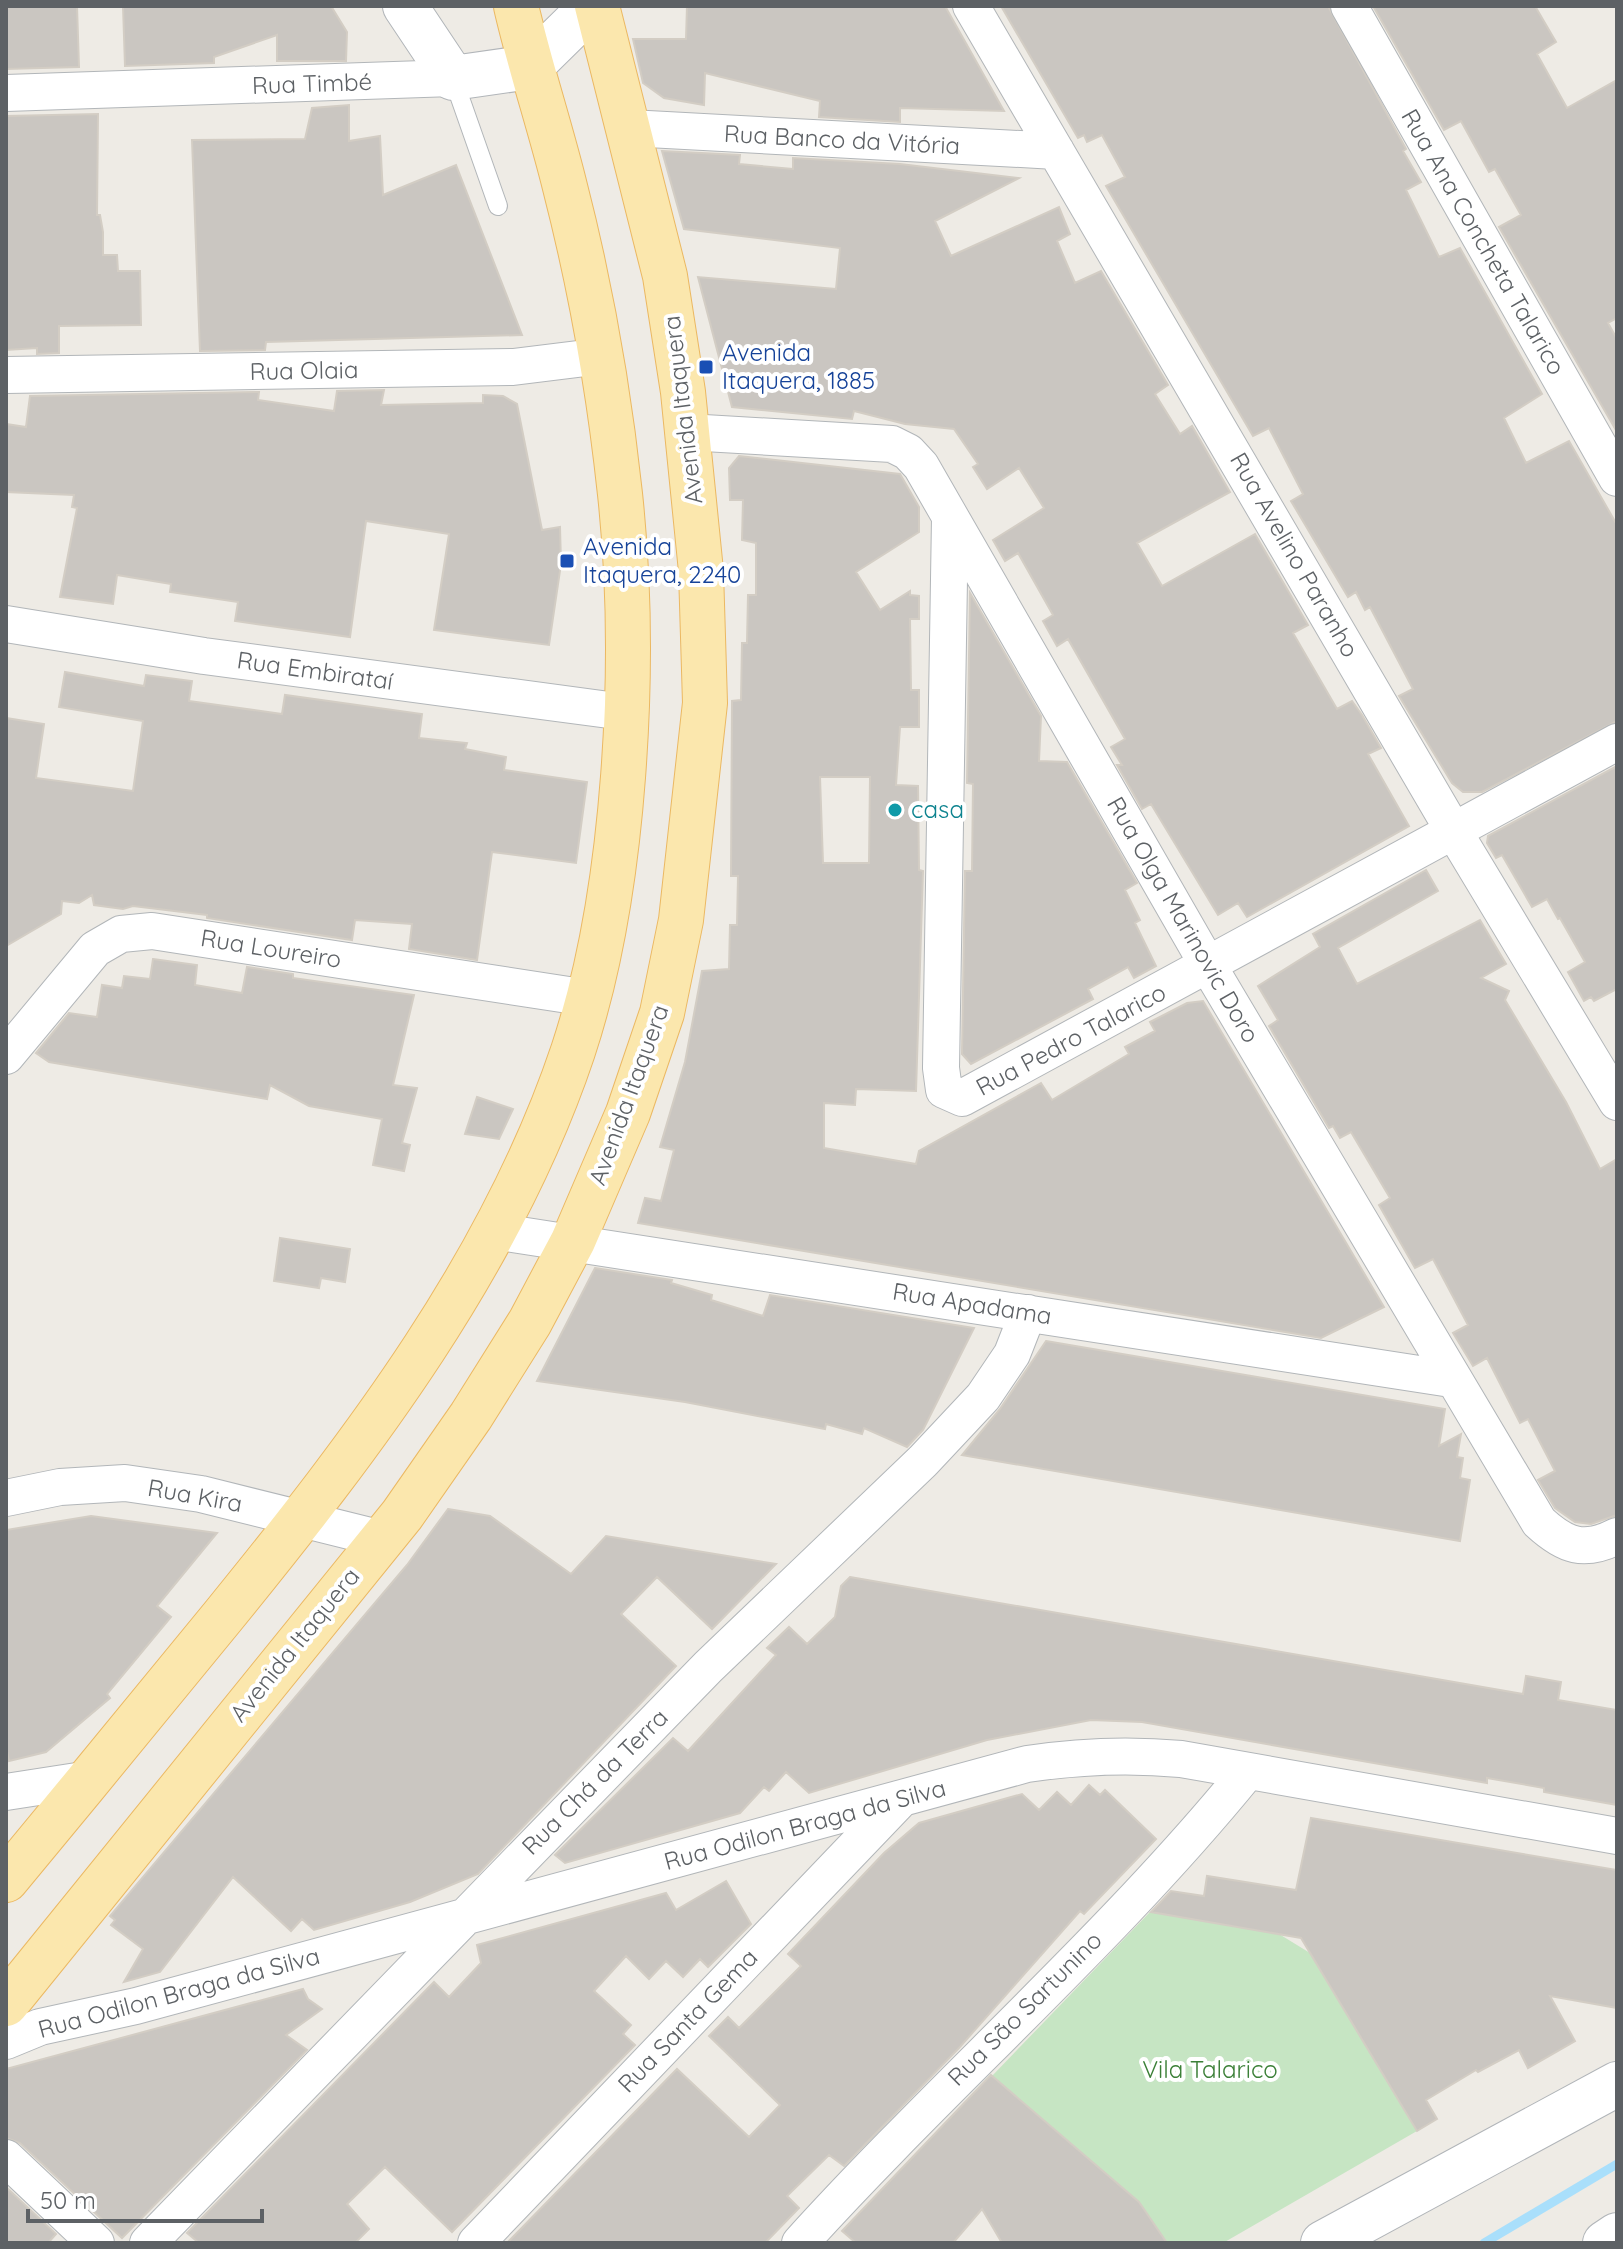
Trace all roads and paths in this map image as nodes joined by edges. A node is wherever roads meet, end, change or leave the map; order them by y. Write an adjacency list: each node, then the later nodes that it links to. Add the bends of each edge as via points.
1 (405, 6): 7 (main road)
2 (516, 6): 6 (main road)
3 (594, 6): 6 (main road); 9 (main road, Avenida Itaquera)
4 (971, 6): 10 (street, Rua Avelino Paranho)
5 (1349, 6): 15 (street, Rua Ana Concheta Talarico)
6 (530, 67): 7 (main road, Rua Timbé); 12 (main road, via 565,186)
7 (453, 78): 8 (street, Rua Timbé); 11 (lane)
8 (6, 93)
9 (629, 128): 10 (street, Rua Banco da Vitória); 14 (main road, Avenida Itaquera, via 665,276)
10 (1056, 151): 20 (street, Rua Avelino Paranho)
11 (498, 206)
12 (602, 356): 13 (street, Rua Olaia, via 513,367); 18 (main road, via 620,499)
13 (6, 375)
14 (687, 432): 16 (street, Rua Olga Marinovic Doro, via 892,444 921,466); 26 (main road, Avenida Itaquera, via 701,571 705,703 681,920 662,1013 628,1113)
15 (1617, 478)
16 (950, 515): 21 (street, Rua Olga Marinovic Doro); 21 (street, Rua Pedro Talarico, via 944,1090 962,1098)
17 (6, 624): 18 (street, Rua Embirataí)
18 (624, 712): 22 (main road, via 608,904)
19 (1617, 742): 20 (street, Rua Pedro Talarico)
20 (1453, 830): 21 (street, Rua Pedro Talarico); 24 (street, Rua Avelino Paranho)
21 (1209, 967): 28 (street, Rua Olga Marinovic Doro)
22 (588, 998): 23 (street, Rua Loureiro, via 152,931 121,934 95,949); 25 (main road, via 572,1055)
23 (6, 1056)
24 (1617, 1102)
25 (493, 1231): 26 (street, Rua Apadama); 30 (main road, via 407,1377)
26 (573, 1241): 27 (street, Rua Apadama); 31 (main road, Avenida Itaquera, via 471,1416)
27 (1028, 1313): 28 (street, Rua Apadama); 39 (street, Rua Chá da Terra, via 1012,1354 983,1397)
28 (1451, 1379): 32 (street, Rua Olga Marinovic Doro, via 1539,1522 1575,1545)
29 (6, 1498): 30 (street, Rua Kira, via 60,1487 125,1483)
30 (303, 1518): 31 (street, Rua Kira); 34 (main road)
31 (382, 1539): 40 (main road, Avenida Itaquera)
32 (1607, 1541)
33 (1247, 1772): 36 (street, Rua Odilon Braga da Silva, via 1126,1754 1075,1757 1027,1764); 37 (street, Rua Odilon Braga da Silva); 48 (street, Rua São Sartunino, via 1180,1852)
34 (90, 1779): 35 (street); 38 (main road)
35 (6, 1792)
36 (900, 1800): 39 (street, Rua Odilon Braga da Silva); 47 (street, Rua Santa Gema)
37 (1617, 1836)
38 (6, 1880)
39 (461, 1918): 41 (street, Rua Odilon Braga da Silva, via 40,2027); 46 (street, Rua Chá da Terra)
40 (6, 2004)
41 (6, 2041)
42 (1617, 2084): 49 (main road)
43 (6, 2158): 45 (street)
44 (1617, 2235): 50 (main road)
45 (96, 2243)
46 (148, 2243)
47 (476, 2243)
48 (800, 2243)
49 (1323, 2243)
50 (1605, 2243)

